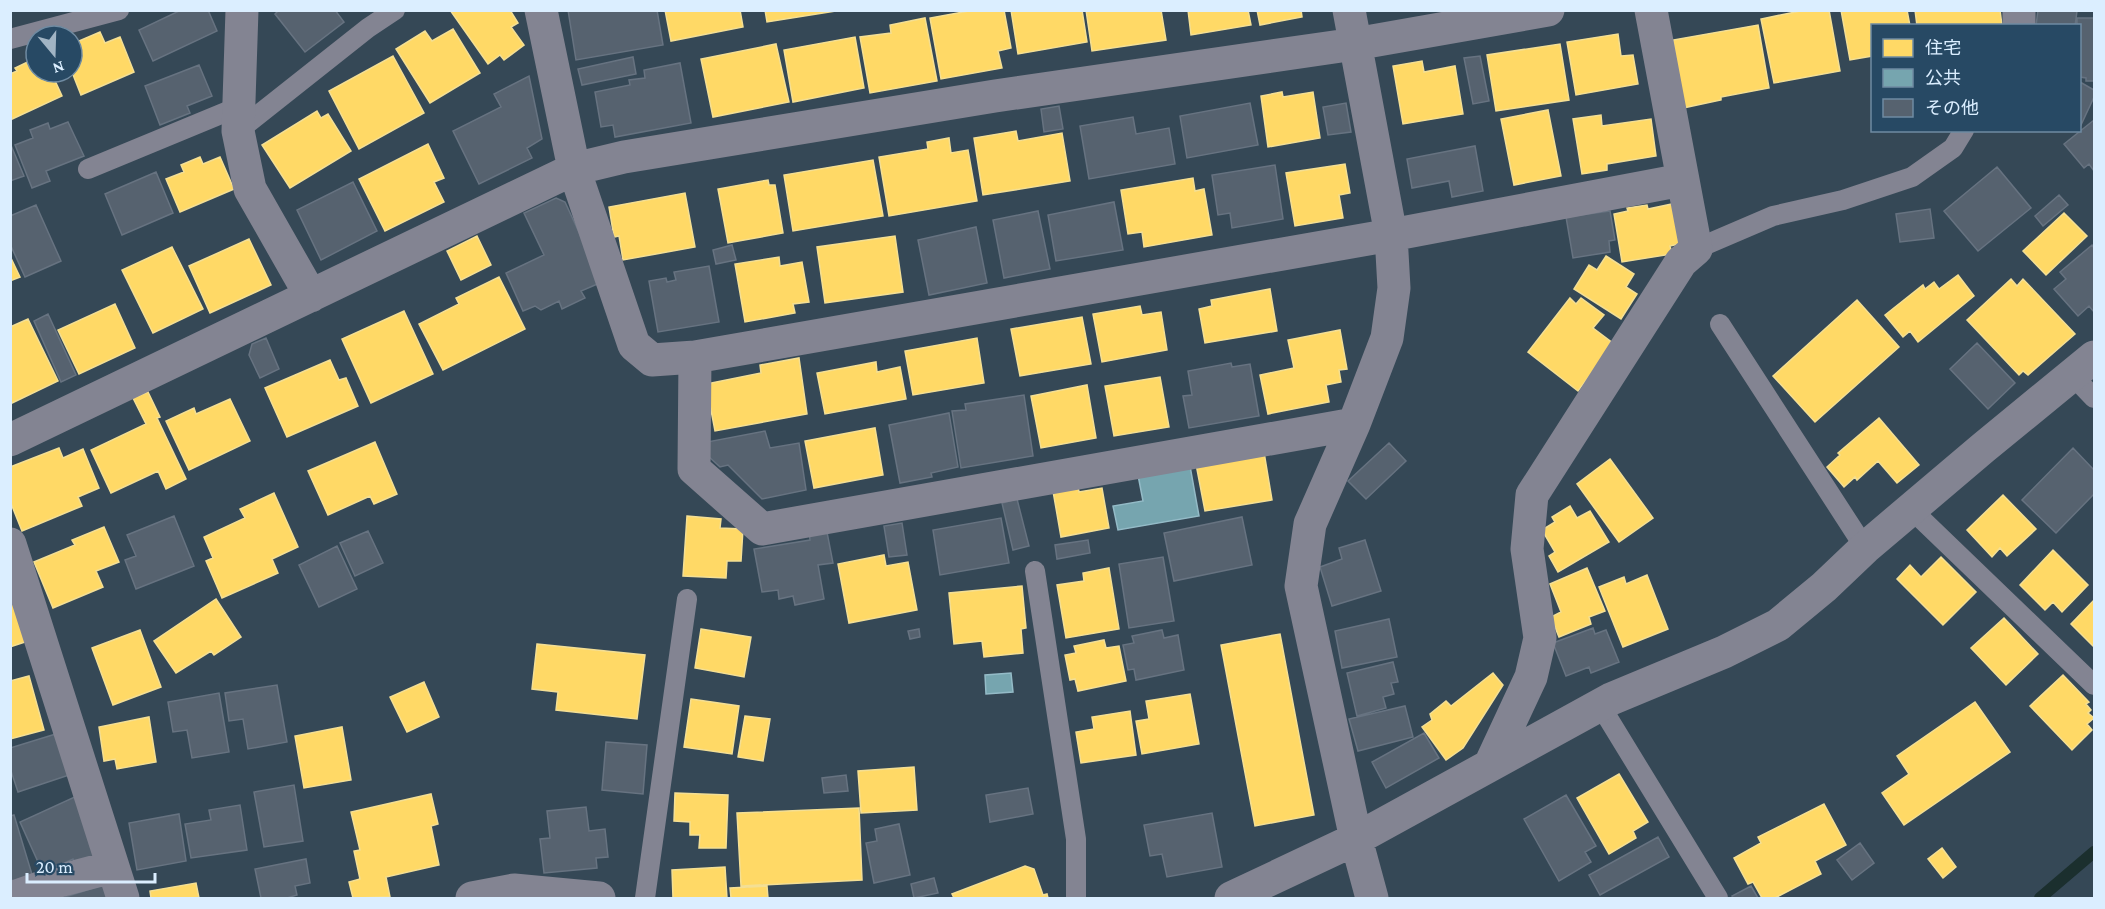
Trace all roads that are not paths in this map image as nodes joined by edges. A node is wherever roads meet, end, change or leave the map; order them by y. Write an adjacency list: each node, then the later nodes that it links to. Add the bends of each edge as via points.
1 (119, 10): 8 (lane)
2 (242, 10): 10 (street)
3 (395, 10): 10 (lane)
4 (541, 10): 13 (street)
5 (1349, 10): 9 (street)
6 (1548, 10): 9 (street)
7 (1651, 10): 14 (street)
8 (10, 39)
9 (1354, 44): 13 (street, via 995,96 624,157); 15 (street)
10 (238, 119): 12 (lane); 17 (street, via 250,189)
11 (1963, 132): 16 (lane, via 1953,148 1911,177 1844,200 1773,216)
12 (88, 169)
13 (574, 170): 17 (street); 19 (street, via 634,345 652,360)
14 (1682, 180): 15 (street); 16 (street)
15 (1391, 235): 19 (street); 22 (street, via 1394,288 1387,338)
16 (1696, 249): 31 (street, via 1681,262 1532,495 1527,549 1540,638 1531,677)
17 (311, 296): 23 (street)
18 (1720, 324): 26 (lane)
19 (695, 357): 22 (street, via 694,469 762,529)
20 (2083, 366): 21 (lane); 24 (street)
21 (2094, 398)
22 (1354, 424): 32 (street, via 1310,524 1301,586)
23 (10, 440)
24 (1911, 509): 26 (street); 29 (lane)
25 (10, 544): 33 (street)
26 (1864, 548): 30 (street, via 1778,625)
27 (1035, 572): 39 (lane, via 1077,839)
28 (687, 599): 38 (lane)
29 (2094, 685)
30 (1600, 705): 31 (street); 42 (lane)
31 (1490, 765): 32 (street)
32 (1356, 839): 40 (street); 41 (street)
33 (112, 867): 34 (street); 35 (street)
34 (11, 898)
35 (123, 898)
36 (472, 898): 37 (street, via 514,890)
37 (599, 898)
38 (645, 898)
39 (1076, 898)
40 (1231, 898)
41 (1372, 898)
42 (1718, 898)

